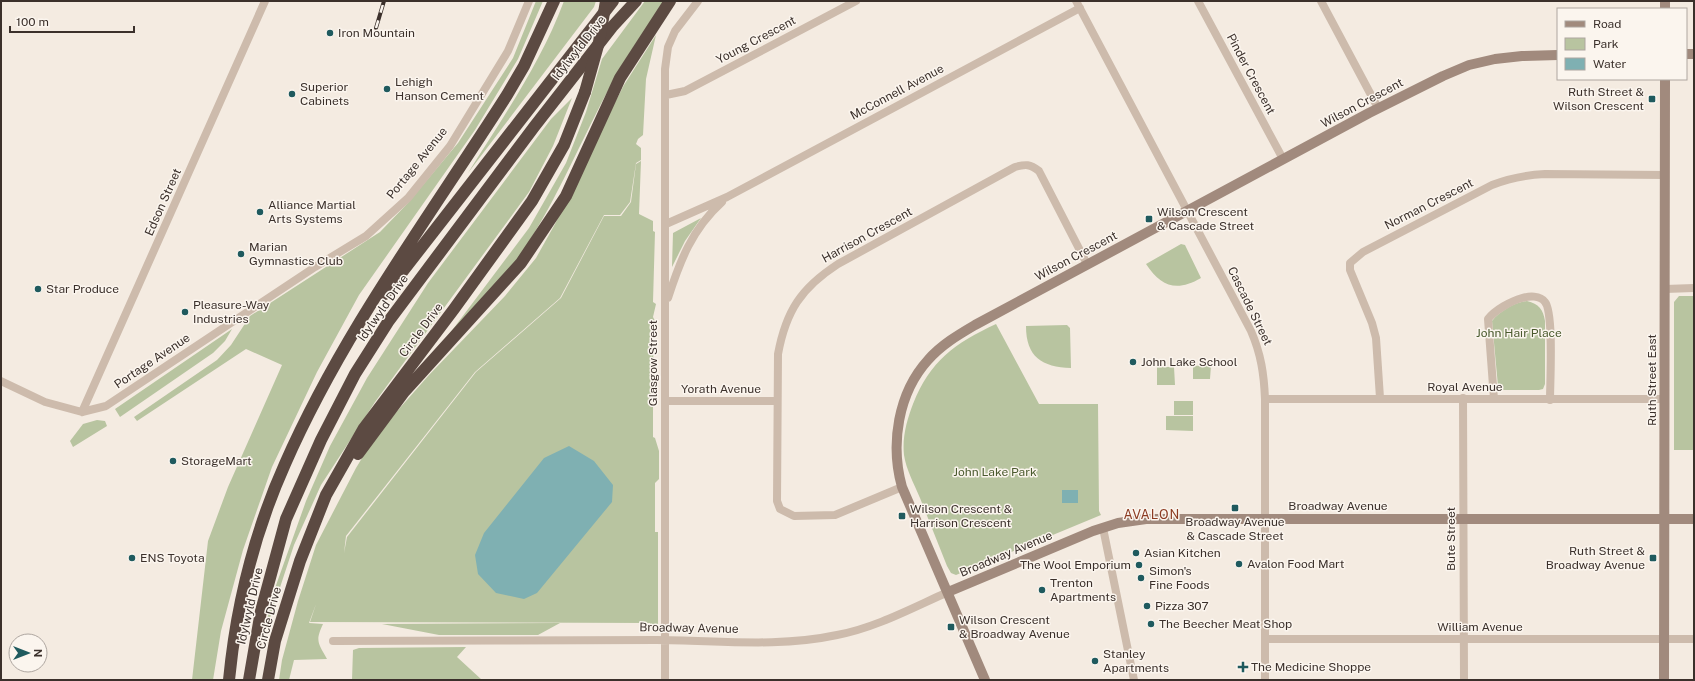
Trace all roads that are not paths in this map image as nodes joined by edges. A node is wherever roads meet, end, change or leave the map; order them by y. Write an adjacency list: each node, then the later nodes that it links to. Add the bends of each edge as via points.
1 (265, 1): 36 (street, Edson Street)
2 (529, 1): 36 (street, Portage Avenue, via 508,51 450,146 408,198 366,236 106,406)
3 (554, 1): 26 (highway, via 524,66 507,95 389,274)
4 (606, 1): 37 (highway, Circle Drive, bridge, via 599,42 585,92 564,145 532,201 459,303 364,428)
5 (613, 1): 26 (highway, Idylwyld Drive)
6 (636, 1): 52 (highway, Idylwyld Drive, via 612,27 469,213 388,322 355,374 321,440 286,519 261,611)
7 (670, 1): 37 (highway, via 620,78 566,196 521,263 404,392 354,458)
8 (698, 1): 15 (street, Glasgow Street, via 675,31 668,47 665,69)
9 (856, 1): 15 (street, Young Crescent, via 685,91)
10 (1198, 1): 17 (street, Pinder Crescent)
11 (1321, 1): 16 (street)
12 (1078, 5): 19 (street, McConnell Avenue); 20 (street, Cascade Street)
13 (1557, 55): 16 (street, Wilson Crescent, via 1495,59 1469,65)
14 (1665, 80): 18 (street, Ruth Street East)
15 (666, 95): 21 (street, Glasgow Street)
16 (1378, 108): 17 (street, Wilson Crescent)
17 (1283, 159): 20 (street, Wilson Crescent)
18 (1665, 175): 24 (street, Ruth Street East); 28 (street, Norman Crescent, via 1545,174 1508,179 1354,258 1350,263 1350,270 1376,338)
19 (727, 197): 21 (street, McConnell Avenue); 25 (street, McConnell Avenue, via 706,218 691,239 678,265)
20 (1187, 211): 22 (street, Wilson Crescent); 30 (street, Cascade Street, via 1259,349)
21 (666, 224): 25 (street, Glasgow Street)
22 (1087, 264): 35 (street, Harrison Crescent, via 1039,171 1025,164 1016,167 820,275 804,291 792,310 781,336); 38 (street, Wilson Crescent, via 957,335 927,360 915,376 899,417 896,442)
23 (1694, 288): 24 (street)
24 (1665, 289): 32 (street, Ruth Street East)
25 (666, 306): 34 (street, Glasgow Street)
26 (358, 328): 51 (highway, via 322,388 291,451 260,529 245,588)
27 (1, 381): 36 (street, Portage Avenue, via 45,402)
28 (1380, 398): 29 (street, Royal Avenue); 30 (street, Royal Avenue)
29 (1463, 398): 31 (street, Royal Avenue); 40 (street, Bute Street)
30 (1265, 399): 39 (street, Cascade Street)
31 (1494, 399): 33 (street, Royal Avenue); 33 (street, via 1488,319 1492,314 1519,299 1532,297 1542,299 1550,315)
32 (1665, 399): 33 (street, Royal Avenue); 41 (street, Ruth Street East)
33 (1550, 400)
34 (665, 401): 35 (street, Yorath Avenue); 49 (street, Glasgow Street)
35 (777, 401): 38 (street, Harrison Crescent, via 777,501 780,509 794,516 835,515)
36 (82, 412)
37 (345, 465): 53 (highway, Circle Drive, via 326,496 300,561 276,641)
38 (902, 487): 44 (street, Wilson Crescent)
39 (1266, 519): 40 (street, Broadway Avenue); 43 (street, Broadway Avenue, via 1146,519); 45 (street, Cascade Street)
40 (1463, 519): 41 (street, Broadway Avenue); 46 (street, Bute Street)
41 (1665, 519): 42 (street, Broadway Avenue); 47 (street, Ruth Street East)
42 (1694, 519)
43 (1103, 528): 44 (street, Broadway Avenue); 56 (street)
44 (948, 592): 49 (street, Broadway Avenue, via 873,624 838,635 804,641); 55 (street, Wilson Crescent)
45 (1265, 639): 46 (street, William Avenue); 57 (street, Cascade Street)
46 (1464, 639): 47 (street, William Avenue); 58 (street, Bute Street)
47 (1664, 639): 48 (street, William Avenue); 59 (street, Ruth Street East)
48 (1694, 639)
49 (665, 640): 50 (street, Broadway Avenue); 54 (street, Glasgow Street)
50 (333, 641)
51 (229, 680)
52 (249, 680)
53 (268, 680)
54 (665, 680)
55 (985, 680)
56 (1134, 680)
57 (1265, 680)
58 (1464, 680)
59 (1664, 680)

